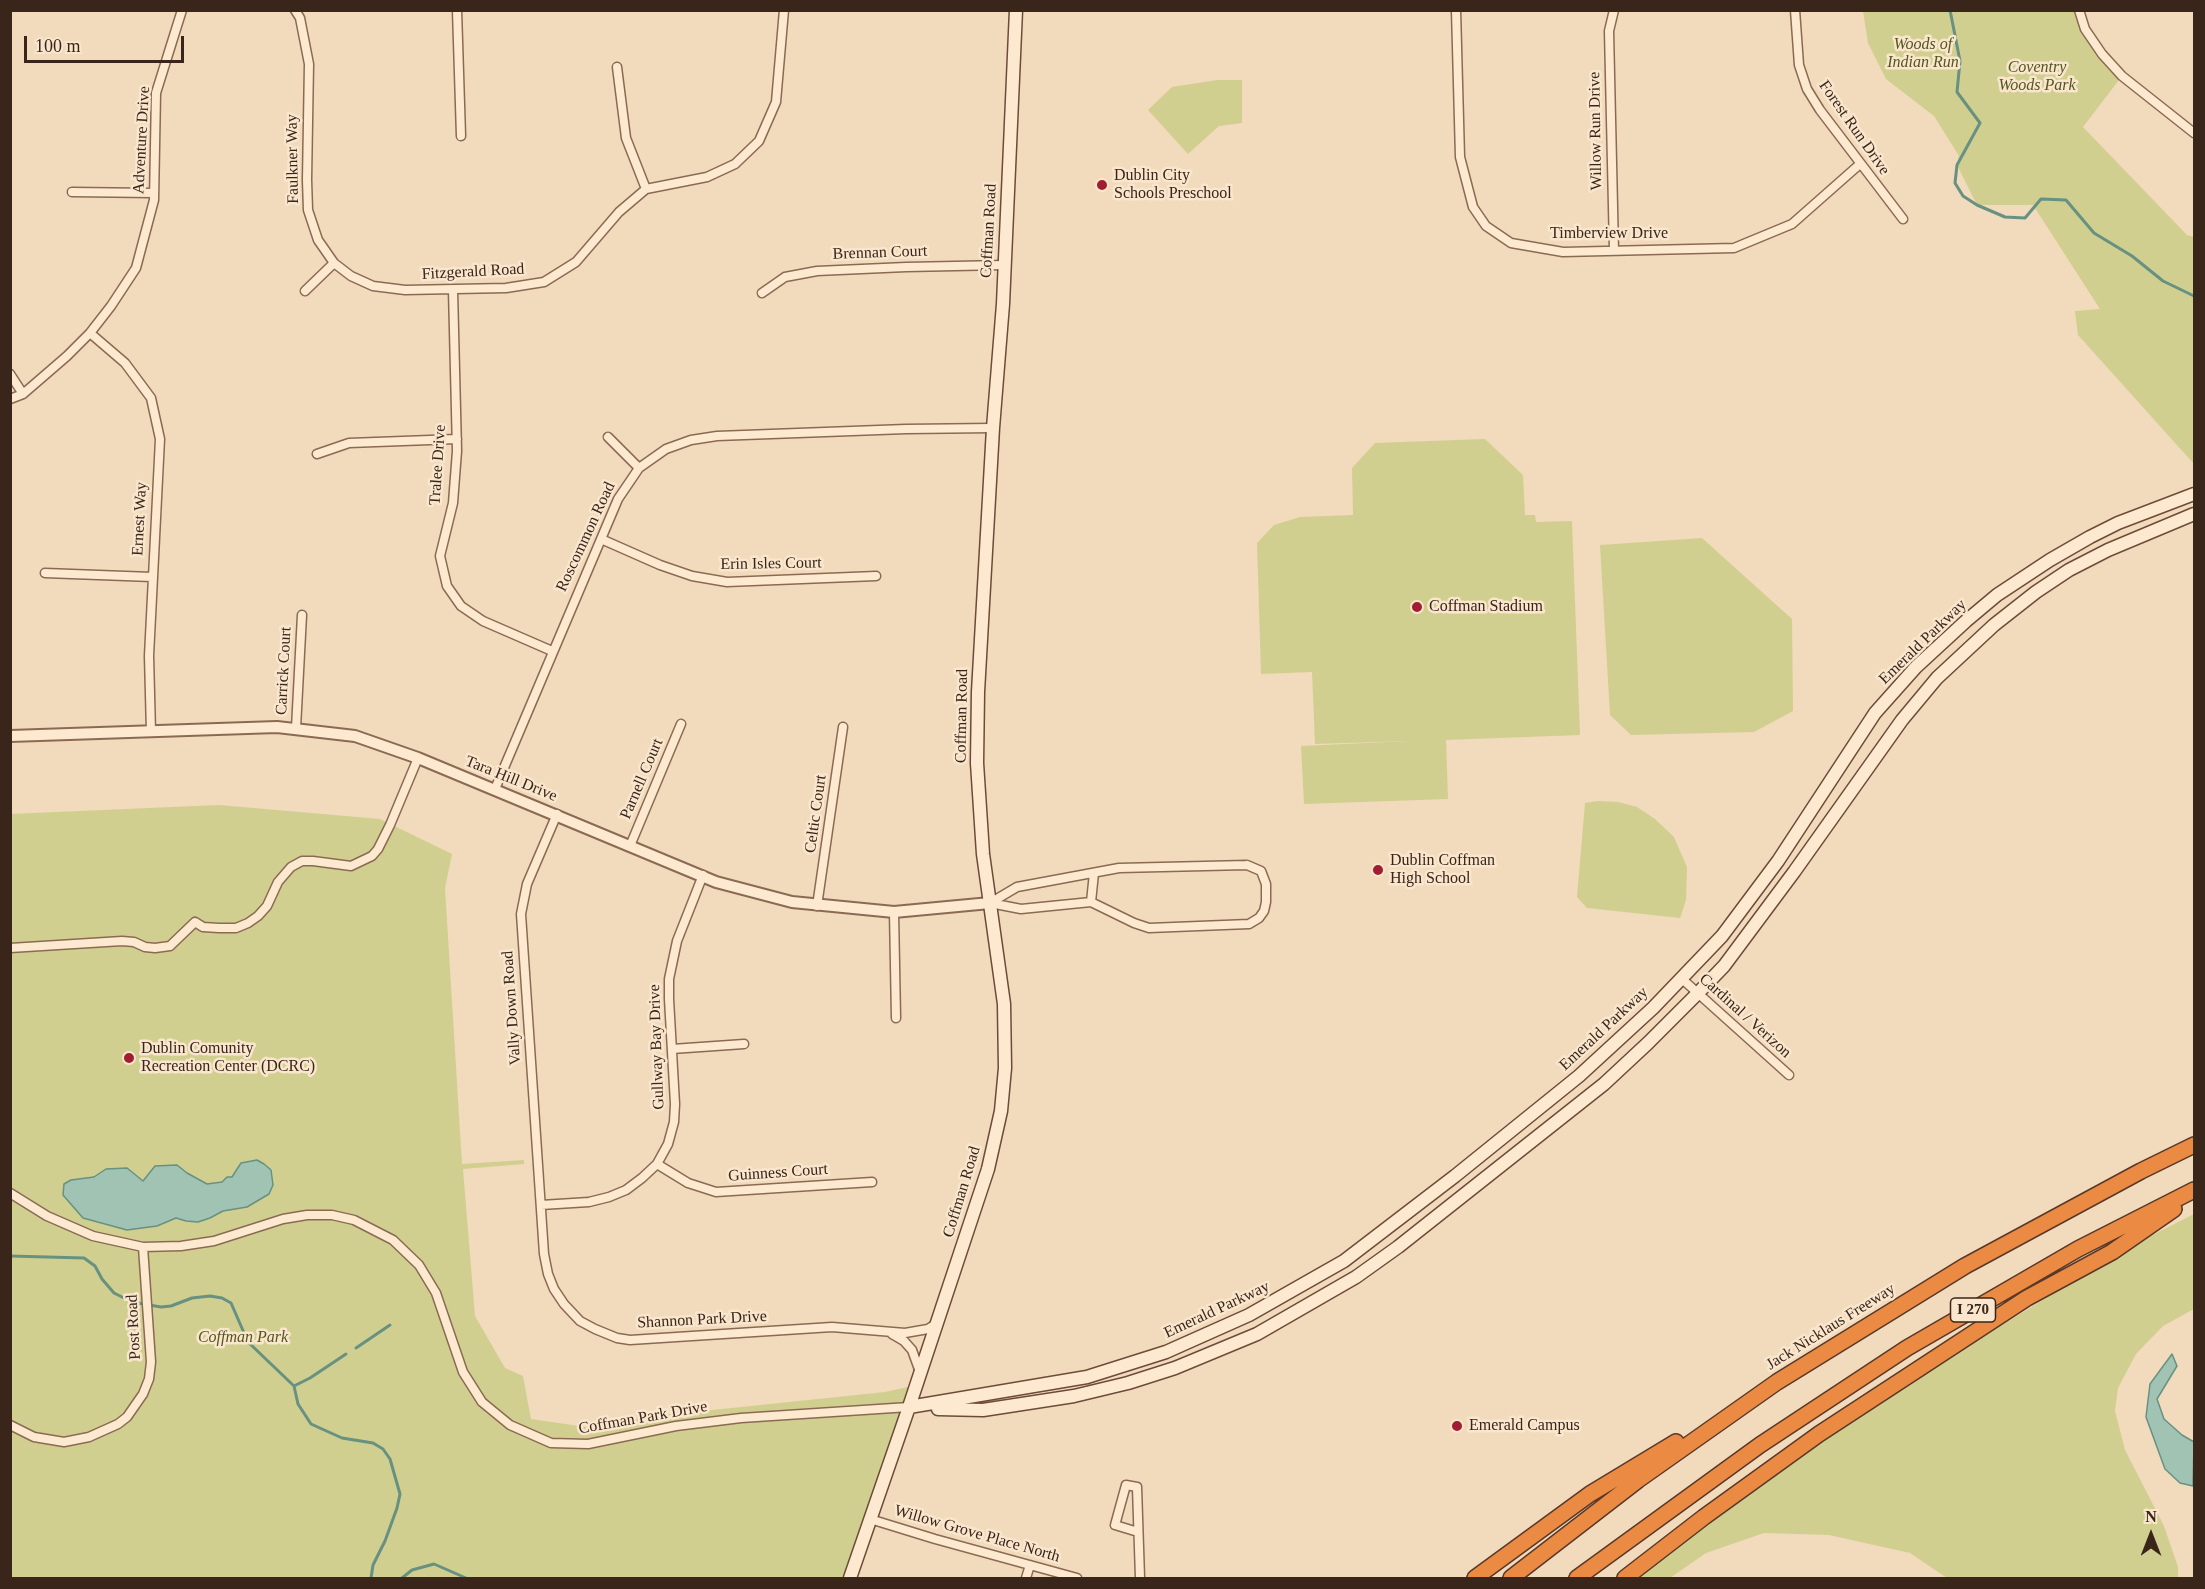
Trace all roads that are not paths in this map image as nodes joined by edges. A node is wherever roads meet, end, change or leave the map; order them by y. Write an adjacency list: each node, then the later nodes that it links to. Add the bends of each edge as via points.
1 (182, 10): 16 (street, Adventure Drive, via 156,93)
2 (295, 10): 19 (street, Faulkner Way, via 309,64 309,210 318,240)
3 (457, 10): 12 (street)
4 (784, 10): 14 (street, Fitzgerald Road, via 776,102 759,141 735,164 707,177)
5 (1016, 10): 20 (main road, Coffman Road)
6 (1456, 10): 18 (street, Timberview Drive, via 1460,157 1473,207 1486,226 1511,243 1563,252)
7 (1614, 10): 18 (street, Willow Run Drive, via 1609,31)
8 (1794, 10): 13 (street, Forest Run Drive, via 1799,65 1807,89)
9 (2079, 10): 11 (street, via 2085,29 2122,76)
10 (617, 67): 14 (street, via 626,138)
11 (2194, 133)
12 (461, 136)
13 (1860, 164): 17 (street, Forest Run Drive); 18 (street, Timberview Drive, via 1792,224 1734,248)
14 (646, 189): 21 (street, Fitzgerald Road, via 619,212 576,262 544,282)
15 (72, 192): 16 (street)
16 (154, 193): 24 (street, Adventure Drive, via 136,268)
17 (1903, 219)
18 (1614, 251)
19 (334, 263): 21 (street, Fitzgerald Road, via 373,285); 22 (street)
20 (1004, 265): 23 (street, Brennan Court, via 817,271 785,277); 28 (main road, Coffman Road)
21 (453, 290): 30 (street, Tralee Drive)
22 (305, 291)
23 (762, 293)
24 (90, 333): 26 (street, Adventure Drive); 38 (street, Ernest Way, via 125,363 151,398 160,440)
25 (10, 374): 26 (street)
26 (23, 394): 27 (street, Adventure Drive)
27 (10, 399)
28 (993, 428): 32 (street, Roscommon Road, via 717,436 666,449); 53 (main road, Coffman Road, via 977,763)
29 (608, 437): 32 (street)
30 (457, 439): 31 (street, via 349,443); 40 (street, Tralee Drive, via 453,503 440,556 447,586 461,606 483,621)
31 (317, 454)
32 (639, 468): 35 (street, Roscommon Road, via 618,499)
33 (2194, 494): 57 (main road, Emerald Parkway, via 2118,523 2050,560 1997,595 1916,667 1875,713 1778,861 1722,936)
34 (2194, 514): 58 (main road, via 2108,550 2053,580 1994,625 1937,678 1902,720 1724,966)
35 (601, 539): 37 (street, Erin Isles Court, via 692,576 727,582); 40 (street, Roscommon Road)
36 (45, 573): 38 (street)
37 (876, 576)
38 (152, 577): 44 (street, Ernest Way)
39 (302, 615): 43 (street, Carrick Court)
40 (552, 651): 47 (street, Roscommon Road)
41 (681, 724): 49 (street, Parnell Court)
42 (843, 727): 54 (street, Celtic Court)
43 (296, 728): 44 (street, Tara Hill Drive); 46 (street, Tara Hill Drive, via 355,736)
44 (151, 732): 45 (street, Tara Hill Drive)
45 (10, 736)
46 (418, 758): 47 (street, Tara Hill Drive); 56 (street, via 378,849 351,866 302,861 291,867 258,916 236,928 203,927 195,922 170,946 155,948 122,941)
47 (495, 789): 48 (street, Tara Hill Drive)
48 (557, 814): 49 (street, Tara Hill Drive); 68 (street, Vally Down Road, via 527,884 521,914)
49 (630, 846): 51 (street, Tara Hill Drive)
50 (1094, 873): 52 (street); 52 (street, via 1119,868 1252,866 1264,875 1266,906 1259,918 1249,924 1157,928 1141,926); 53 (street, via 1017,887)
51 (703, 875): 54 (street, Tara Hill Drive, via 716,882); 61 (street, Gullway Bay Drive, via 672,960)
52 (1090, 902): 53 (street, via 1021,909)
53 (990, 903): 55 (street, Tara Hill Drive); 70 (main road, Coffman Road, via 1004,1004 1001,1111 988,1170)
54 (817, 906): 55 (street, Tara Hill Drive)
55 (894, 912): 59 (street)
56 (10, 948)
57 (1681, 978): 58 (street, Cardinal / Verizon); 74 (main road, Emerald Parkway, via 1579,1076 1472,1163 1352,1255 1284,1297 1203,1336 1127,1366 1041,1386)
58 (1698, 993): 62 (street, Cardinal / Verizon); 74 (main road, via 1604,1084 1398,1247 1356,1277 1257,1334 1175,1368 1074,1396 983,1410)
59 (896, 1018)
60 (744, 1044): 61 (street)
61 (672, 1049): 64 (street, Gullway Bay Drive, via 674,1122)
62 (1789, 1075)
63 (2194, 1145): 73 (highway, Jack Nicklaus Freeway / I 270, via 1965,1266)
64 (657, 1164): 65 (street, Guinness Court, via 688,1183 716,1192); 68 (street, Gullway Bay Drive, via 626,1190 609,1197)
65 (872, 1182)
66 (2194, 1192): 85 (highway, I 270, via 2078,1249 1907,1348 1760,1445); 86 (highway, via 2112,1252 2027,1298 1819,1434)
67 (10, 1193): 69 (street, Coffman Park Drive, via 47,1216 93,1236)
68 (541, 1205): 71 (street, Shannon Park Drive, via 544,1254 554,1289 580,1321 617,1338 647,1340 832,1328)
69 (143, 1247): 74 (street, Coffman Park Drive, via 214,1241 307,1215 354,1220 383,1233 409,1254 427,1276 462,1372 482,1402 510,1425 551,1443 588,1444 676,1426 741,1418); 75 (street, Post Road, via 151,1362 143,1394 127,1417 89,1437 64,1442 34,1437)
70 (937, 1323): 71 (street, Shannon Park Drive, via 912,1332); 72 (main road, Coffman Road)
71 (883, 1330): 72 (street, Shannon Park Drive, via 908,1345)
72 (920, 1375): 74 (main road, Coffman Road)
73 (1776, 1382): 83 (highway, via 1590,1494); 84 (highway, Jack Nicklaus Freeway / I 270, via 1638,1480)
74 (909, 1407): 76 (main road)
75 (10, 1425)
76 (870, 1519): 78 (street, Willow Grove Place North); 79 (main road)
77 (1138, 1532): 77 (street, via 1137,1487 1126,1485 1115,1525); 82 (street)
78 (1029, 1565): 80 (street); 81 (street, Willow Grove Place North)
79 (850, 1578)
80 (1026, 1578)
81 (1077, 1578)
82 (1140, 1578)
83 (1475, 1578)
84 (1511, 1578)
85 (1577, 1578)
86 (1625, 1578)

